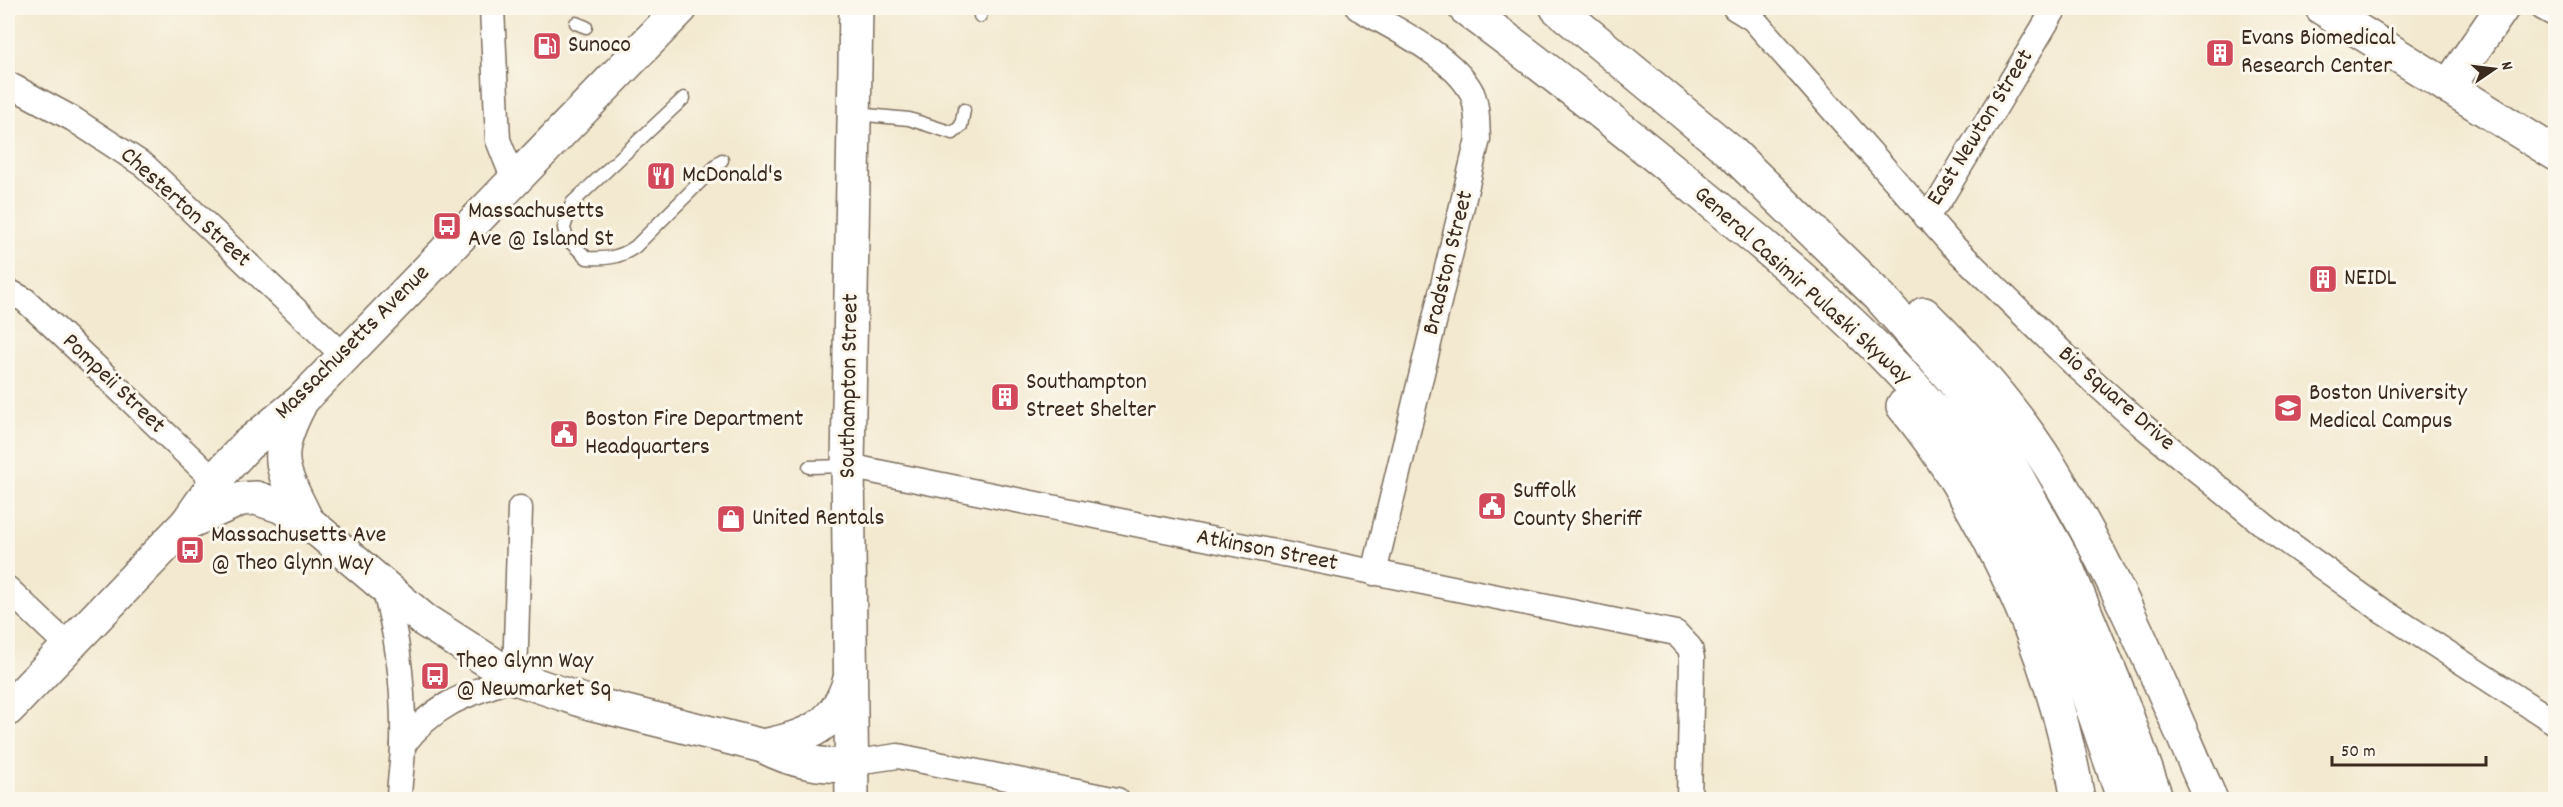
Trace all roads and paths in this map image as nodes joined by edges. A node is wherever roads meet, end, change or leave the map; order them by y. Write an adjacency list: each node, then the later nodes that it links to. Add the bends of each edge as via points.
1 (492, 8): 20 (street, via 498,140)
2 (681, 8): 20 (main road, Massachusetts Avenue)
3 (856, 8): 17 (main road, Southampton Street)
4 (1358, 8): 33 (street, Bradston Street, via 1427,47 1462,79 1472,94 1478,139)
5 (1465, 8): 24 (main road, General Casimir Pulaski Skyway, via 1654,154)
6 (1557, 8): 21 (main road, General Casimir Pulaski Skyway, via 1670,99)
7 (2055, 8): 22 (street, East Newton Street)
8 (2322, 8): 14 (main road)
9 (2502, 8): 14 (main road)
10 (2543, 8): 12 (street)
11 (1750, 11): 22 (street, Bio Square Drive)
12 (2556, 15)
13 (8, 84): 25 (street, Chesterton Street, via 73,119 145,166)
14 (2448, 87): 18 (main road)
15 (684, 98): 19 (lane, via 572,203 564,228 567,239 587,258 624,255)
16 (964, 110): 17 (lane, via 961,126 953,133 909,119)
17 (854, 114): 27 (main road, Southampton Street)
18 (2556, 154)
19 (722, 160)
20 (514, 180): 25 (main road, Massachusetts Avenue)
21 (1779, 197): 43 (main road, General Casimir Pulaski Skyway, via 1917,337 1992,436 2064,561); 52 (main road, via 1854,250 1913,304 1984,378 2030,438 2089,533)
22 (1926, 217): 40 (street, Bio Square Drive, via 2073,363 2269,529 2381,610)
23 (8, 291): 29 (street, Pompeii Street, via 52,325)
24 (1831, 305): 43 (main road, General Casimir Pulaski Skyway, via 1938,412 2008,514 2045,582); 49 (main road, via 1869,366 1935,447 1998,553 2049,675 2071,755)
25 (344, 356): 26 (main road, Massachusetts Avenue)
26 (301, 401): 29 (main road, Massachusetts Avenue, via 247,445); 31 (main road, via 284,434 282,461)
27 (848, 466): 28 (lane); 33 (street, Atkinson Street); 37 (main road, Southampton Street)
28 (809, 467)
29 (216, 482): 32 (main road, Massachusetts Avenue)
30 (519, 508): 38 (street)
31 (307, 521): 32 (main road, via 280,506 251,498); 34 (main road)
32 (187, 523): 36 (main road, Massachusetts Avenue)
33 (1374, 573): 48 (street, Atkinson Street, via 1666,630 1683,640 1692,658)
34 (383, 585): 38 (main road, via 424,620); 41 (street, via 394,620)
35 (8, 590): 36 (street)
36 (68, 646): 39 (main road, Massachusetts Avenue)
37 (852, 668): 42 (main road, via 845,696 835,714 805,734); 44 (main road, Southampton Street)
38 (515, 678): 41 (street, via 433,711); 42 (main road, via 590,703)
39 (8, 709)
40 (2556, 723)
41 (403, 745): 45 (street)
42 (763, 746): 44 (main road, via 808,764)
43 (2125, 756): 50 (main road, General Casimir Pulaski Skyway); 51 (main road, General Casimir Pulaski Skyway)
44 (854, 766): 46 (main road, Southampton Street); 47 (street, via 898,756)
45 (399, 800)
46 (852, 800)
47 (1117, 800)
48 (1689, 800)
49 (2078, 800)
50 (2124, 800)
51 (2157, 800)
52 (2211, 800)

